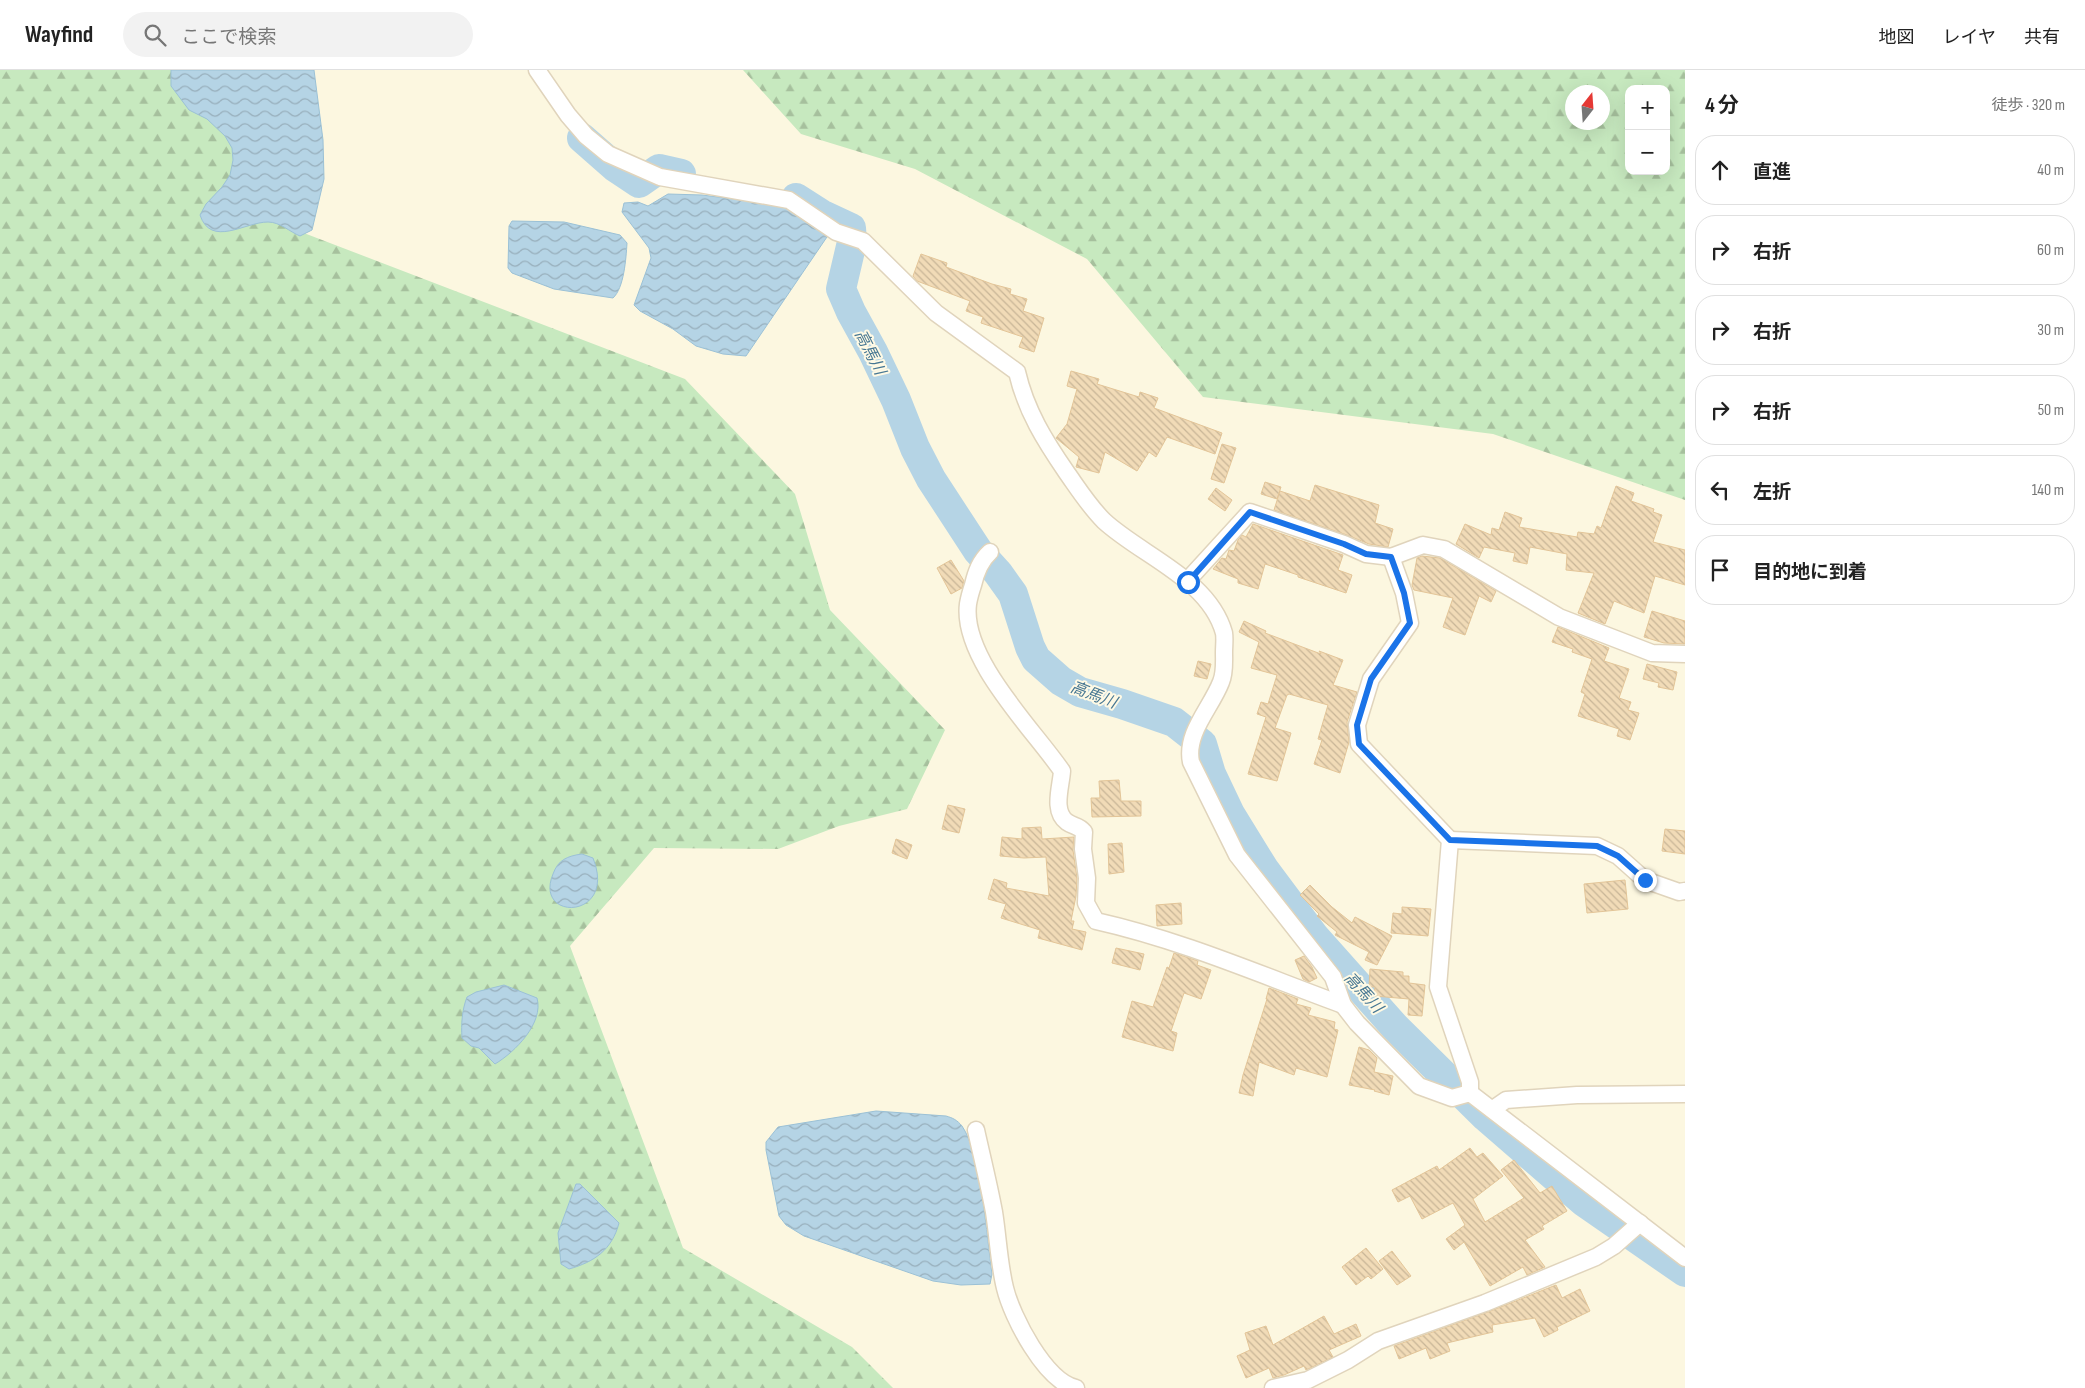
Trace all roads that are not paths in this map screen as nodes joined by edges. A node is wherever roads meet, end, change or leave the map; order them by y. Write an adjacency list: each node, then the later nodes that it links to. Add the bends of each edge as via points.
1 (537, 70): 4 (street, via 580,129 608,154 660,177 790,200 836,232 863,241 936,313 1017,372 1050,450 1081,495 1105,521)
2 (990, 552): 8 (street, via 978,567 972,588 968,605 970,630 994,683 1062,771 1058,805 1062,816 1084,832 1086,902 1096,921 1183,945)
3 (1391, 557): 4 (street, via 1366,554 1250,512); 5 (street, via 1423,545 1444,549 1559,617 1652,653); 6 (street, via 1404,593 1410,623 1371,679 1357,725 1359,744)
4 (1188, 582): 8 (street, via 1205,600 1224,635 1221,682 1191,740 1192,762 1237,855 1333,977)
5 (1685, 654)
6 (1450, 840): 7 (street, via 1597,846 1618,856 1645,880 1679,892); 9 (street, via 1438,988 1470,1082)
7 (1685, 891)
8 (1343, 1005): 9 (street, via 1419,1086 1452,1098)
9 (1470, 1093): 11 (street)
10 (1685, 1094): 11 (street, via 1577,1095 1506,1100)
11 (1492, 1109): 13 (street)
12 (976, 1130): 15 (street, via 1010,1303 1032,1347 1061,1381)
13 (1640, 1223): 14 (street); 16 (street, via 1596,1257 1485,1303 1378,1342 1308,1380)
14 (1685, 1258)
15 (1076, 1388)
16 (1273, 1388)

